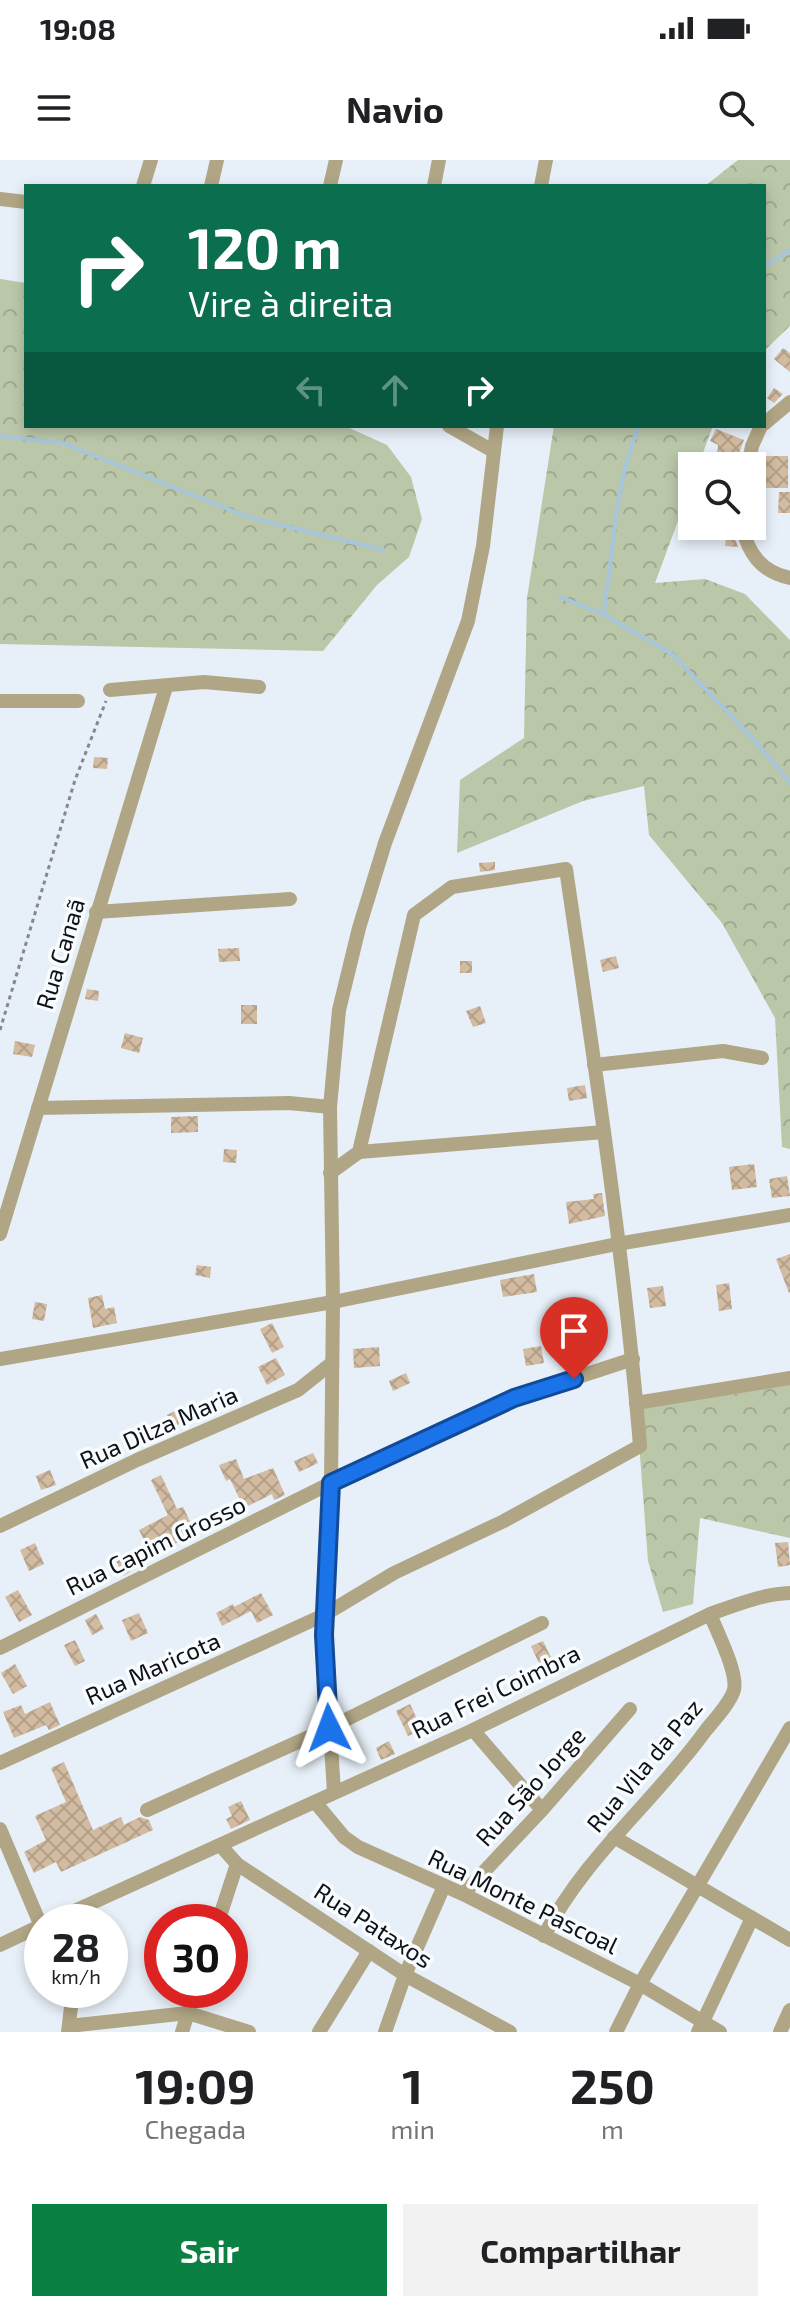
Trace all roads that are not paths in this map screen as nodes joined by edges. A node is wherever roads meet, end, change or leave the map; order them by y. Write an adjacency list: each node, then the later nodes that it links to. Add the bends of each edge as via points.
1 (151, 160): 6 (street)
2 (217, 160): 7 (street)
3 (336, 160): 8 (street)
4 (439, 160): 9 (street)
5 (546, 160): 10 (street)
6 (144, 184)
7 (211, 184)
8 (330, 184)
9 (434, 184)
10 (541, 184)
11 (0, 199): 12 (street)
12 (24, 202)
13 (790, 402): 14 (street)
14 (766, 422)
15 (453, 428): 18 (street)
16 (497, 428): 18 (street)
17 (761, 428): 19 (street)
18 (493, 451): 31 (street, via 468,621 359,928 339,1010)
19 (751, 452)
20 (745, 540): 21 (street, via 756,561)
21 (790, 578)
22 (166, 687): 23 (street, via 204,682); 24 (street); 28 (street, Rua Canaã)
23 (259, 687)
24 (110, 690)
25 (0, 701): 26 (street)
26 (78, 701)
27 (290, 899): 28 (street)
28 (96, 912): 32 (street, Rua Canaã)
29 (762, 1058): 30 (street, via 723,1051)
30 (594, 1065): 33 (street); 34 (street, via 566,869 452,887 414,915)
31 (330, 1107): 32 (street, via 289,1103); 35 (street)
32 (38, 1108): 37 (street, Rua Canaã)
33 (604, 1132): 34 (street); 38 (street)
34 (359, 1152): 35 (street)
35 (330, 1173): 39 (street)
36 (790, 1215): 38 (street)
37 (0, 1234)
38 (617, 1244): 39 (street); 41 (street)
39 (333, 1302): 40 (street); 42 (street)
40 (0, 1359)
41 (633, 1359): 44 (street); 45 (street, Rua Capim Grosso, via 514,1398)
42 (332, 1363): 45 (street); 46 (street, Rua Dilza Maria, via 298,1390)
43 (790, 1378): 44 (street)
44 (636, 1403): 49 (street, Rua Maricota, via 640,1446 504,1521 394,1573)
45 (331, 1483): 49 (street); 51 (street, Rua Capim Grosso)
46 (0, 1526)
47 (790, 1593): 48 (street, Rua Frei Coimbra)
48 (710, 1614): 55 (street, Rua Frei Coimbra); 62 (street, Rua Vila da Paz, via 734,1692 685,1759)
49 (324, 1615): 53 (street); 56 (street, Rua Maricota)
50 (542, 1623): 53 (street)
51 (0, 1648)
52 (630, 1709): 60 (street, Rua São Jorge)
53 (329, 1728): 57 (street); 59 (street)
54 (790, 1729): 66 (street)
55 (473, 1730): 57 (street, Rua Frei Coimbra); 60 (street)
56 (0, 1763)
57 (334, 1792): 58 (street, Rua Frei Coimbra)
58 (315, 1802): 63 (street, Rua Frei Coimbra); 65 (street, Rua Monte Pascoal, via 351,1843)
59 (147, 1810)
60 (542, 1810): 67 (street, Rua São Jorge)
61 (0, 1829): 68 (street)
62 (614, 1837): 66 (street); 73 (street, Rua Vila da Paz, via 561,1905)
63 (221, 1846): 64 (street, Rua Pataxos); 69 (street, Rua Frei Coimbra)
64 (237, 1864): 70 (street); 76 (street, Rua Pataxos)
65 (444, 1886): 67 (street, Rua Monte Pascoal); 77 (street)
66 (696, 1886): 71 (street); 78 (street)
67 (463, 1894): 73 (street, Rua Monte Pascoal)
68 (38, 1904)
69 (91, 1904)
70 (224, 1904)
71 (752, 1918): 74 (street); 83 (street)
72 (24, 1934): 75 (street, Rua Frei Coimbra)
73 (544, 1936): 78 (street, Rua Monte Pascoal)
74 (790, 1940)
75 (0, 1945)
76 (369, 1951): 77 (street, Rua Pataxos); 87 (street)
77 (405, 1975): 88 (street); 89 (street, Rua Pataxos)
78 (640, 1984): 83 (street, Rua Monte Pascoal); 90 (street)
79 (71, 2008): 84 (street)
80 (190, 2008): 82 (street)
81 (790, 2010): 92 (street)
82 (188, 2013): 84 (street); 85 (street); 86 (street)
83 (701, 2027): 91 (street, Rua Monte Pascoal)
84 (68, 2029)
85 (182, 2032)
86 (249, 2032)
87 (319, 2032)
88 (385, 2032)
89 (510, 2032)
90 (616, 2032)
91 (720, 2032)
92 (780, 2032)

